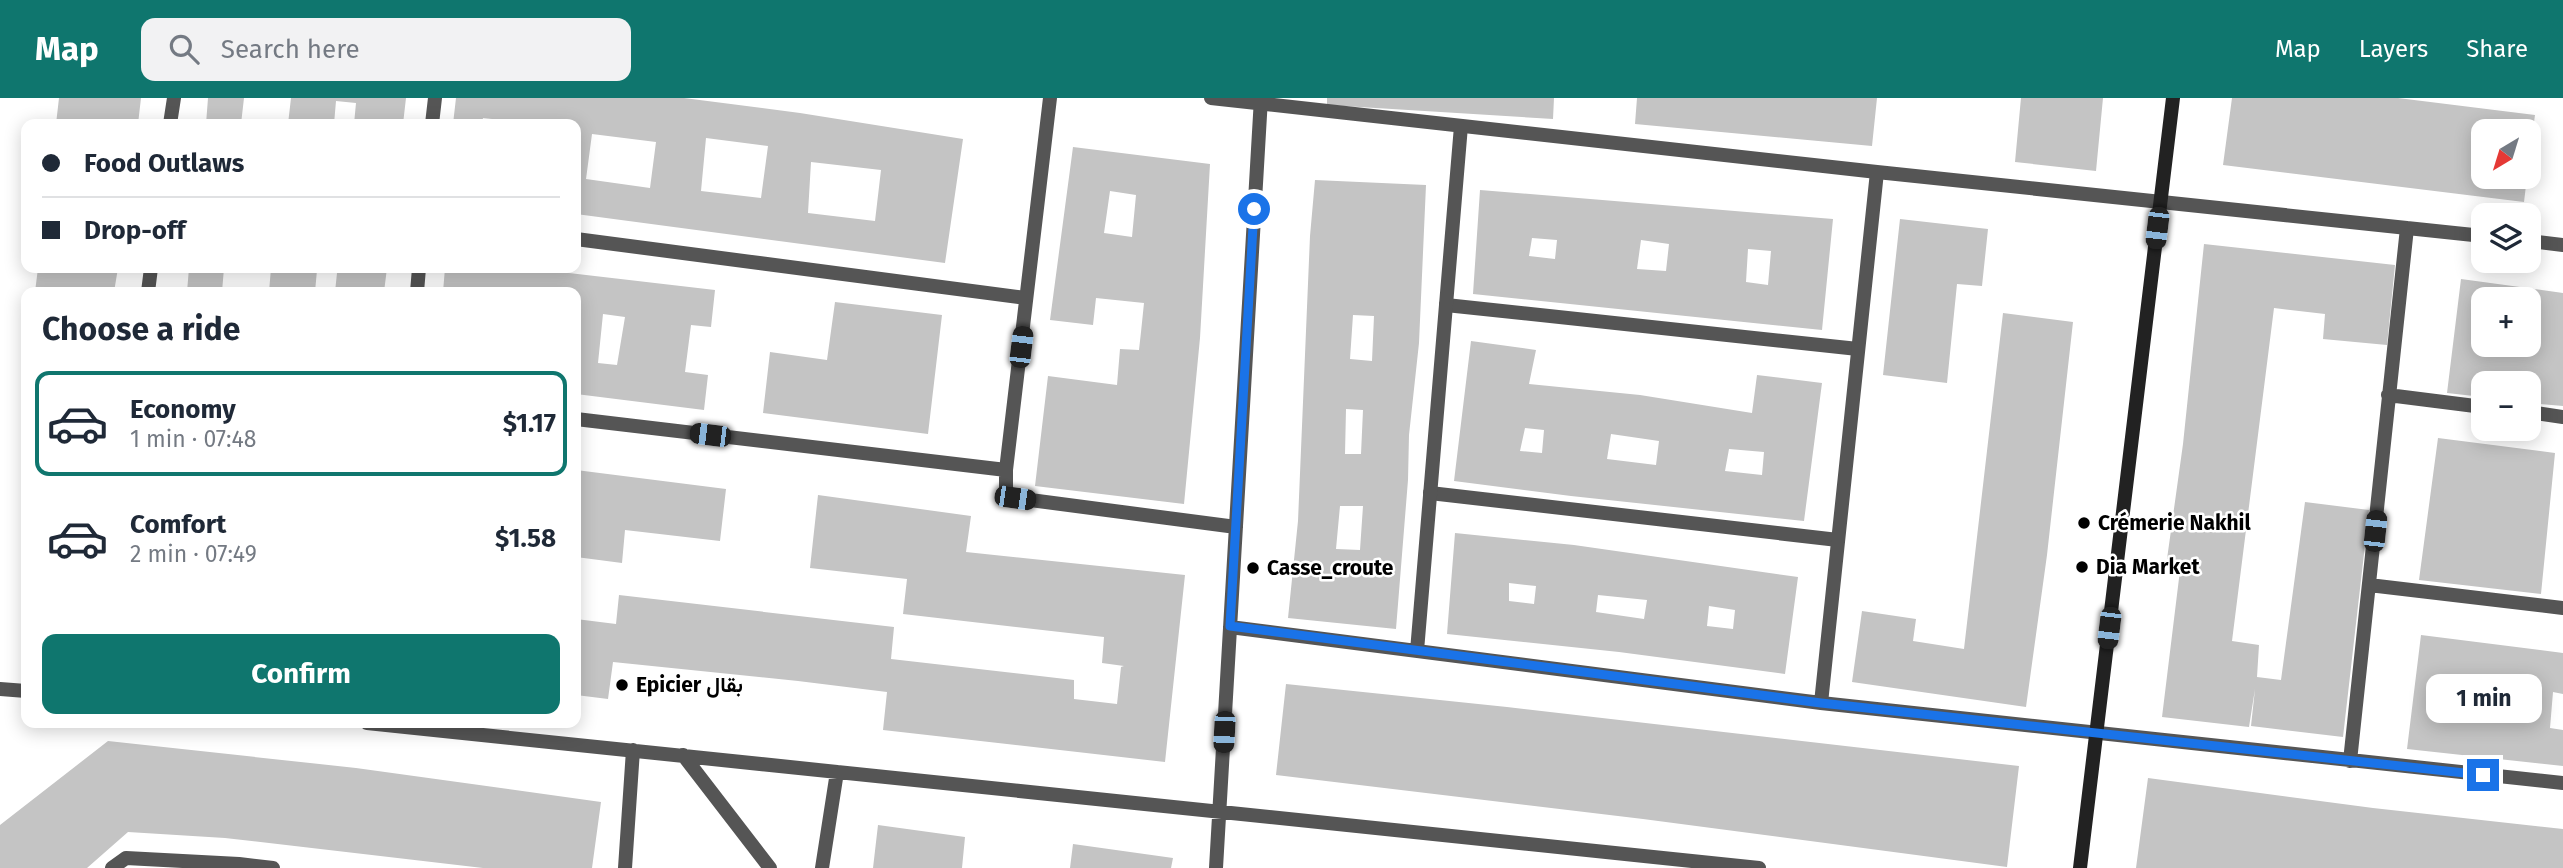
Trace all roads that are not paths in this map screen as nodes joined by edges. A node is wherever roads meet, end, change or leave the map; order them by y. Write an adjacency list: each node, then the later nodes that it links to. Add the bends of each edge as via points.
1 (173, 98): 7 (street)
2 (435, 98): 8 (street)
3 (1050, 98): 17 (street)
4 (1211, 98): 6 (street)
5 (2174, 98): 11 (street)
6 (1261, 101): 9 (street); 27 (street)
7 (171, 119)
8 (433, 119)
9 (1461, 126): 10 (street); 18 (street)
10 (1877, 172): 11 (street); 19 (street)
11 (2161, 202): 12 (street); 37 (street)
12 (2407, 228): 13 (street); 20 (street)
13 (2471, 235)
14 (581, 241): 17 (street)
15 (2541, 242): 16 (street)
16 (2563, 245)
17 (1026, 298): 25 (street)
18 (1446, 305): 19 (street); 26 (street)
19 (1858, 349): 28 (street)
20 (2388, 396): 21 (street); 29 (street)
21 (2471, 406)
22 (2541, 413): 23 (street)
23 (2563, 416)
24 (581, 420): 25 (street)
25 (1006, 470): 27 (street, via 1006,492 1015,498)
26 (1430, 493): 28 (street); 32 (street)
27 (1236, 527): 31 (street)
28 (1838, 540): 35 (street)
29 (2369, 585): 30 (street); 40 (street)
30 (2563, 608)
31 (1230, 626): 32 (street); 43 (street)
32 (1417, 651): 35 (street)
33 (0, 689): 34 (street)
34 (21, 691)
35 (1821, 703): 37 (street)
36 (423, 728): 38 (street)
37 (2096, 734): 40 (street); 52 (street)
38 (633, 750): 39 (street); 47 (street)
39 (683, 755): 41 (street); 48 (street)
40 (2350, 761): 42 (street)
41 (837, 772): 43 (street); 49 (street)
42 (2563, 783)
43 (1220, 812): 50 (street); 51 (street)
44 (239, 866): 45 (street, via 126,858); 46 (street)
45 (112, 868)
46 (274, 868)
47 (625, 868)
48 (770, 868)
49 (822, 868)
50 (1216, 868)
51 (1759, 868)
52 (2080, 868)

